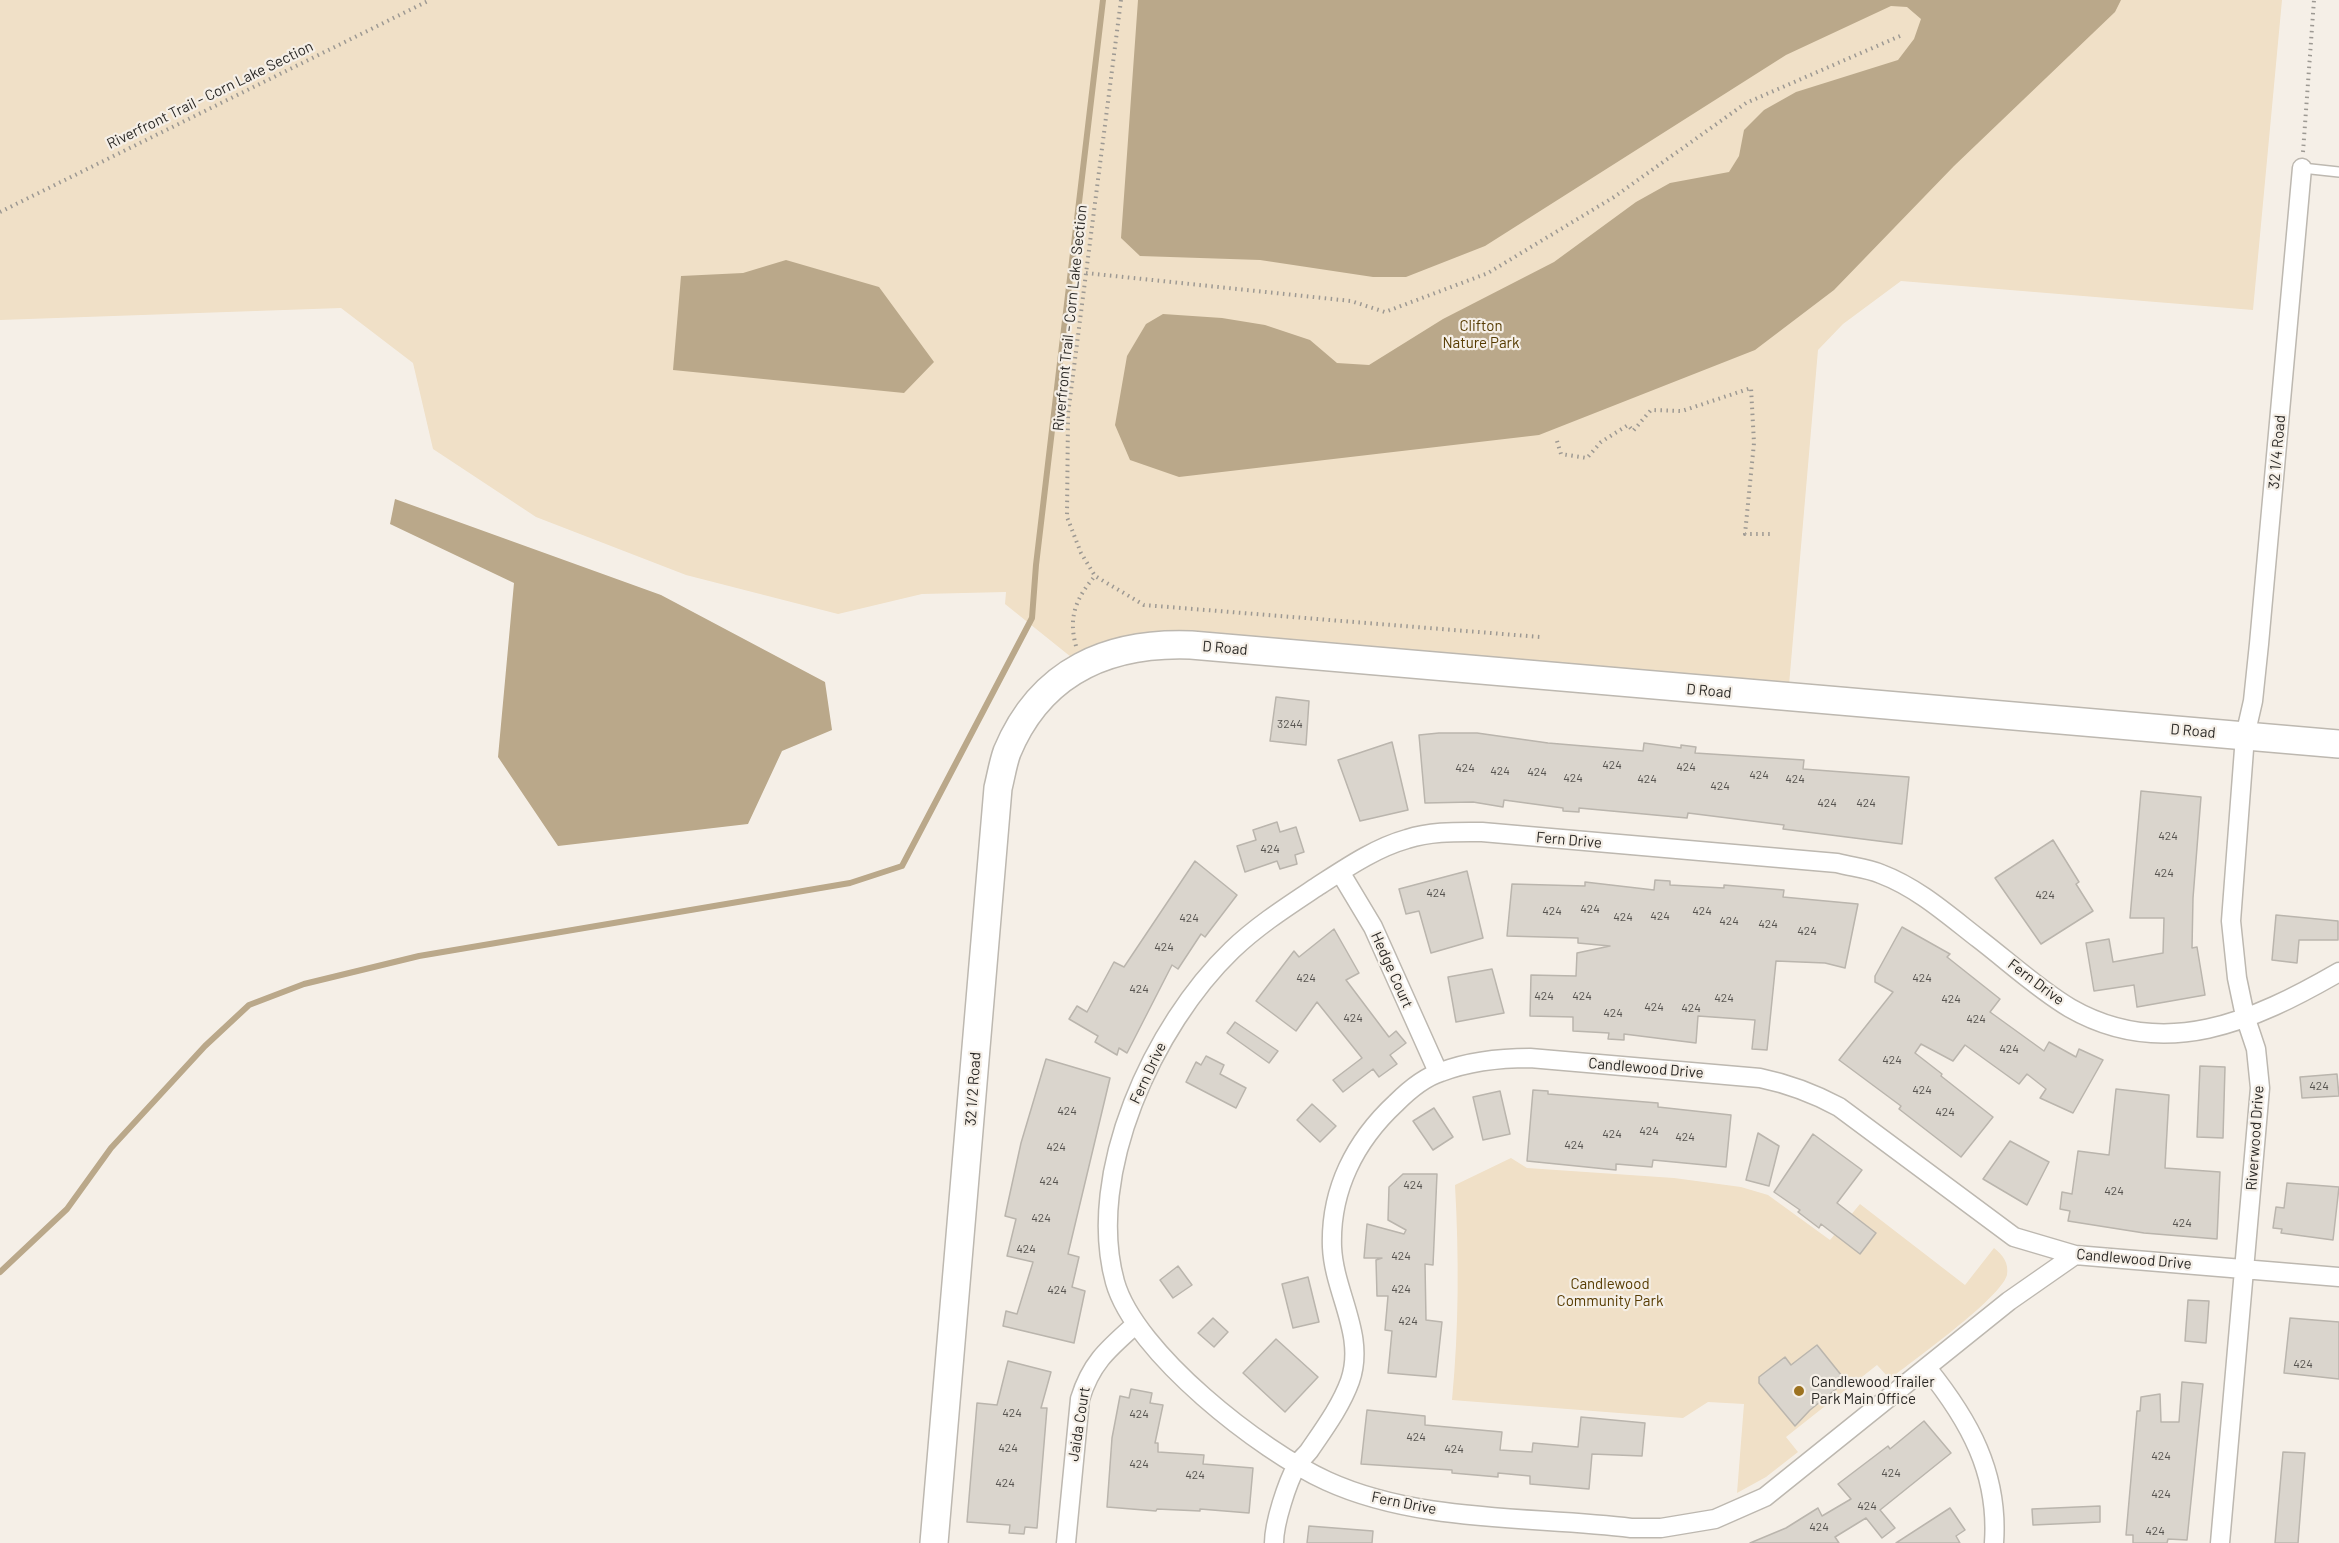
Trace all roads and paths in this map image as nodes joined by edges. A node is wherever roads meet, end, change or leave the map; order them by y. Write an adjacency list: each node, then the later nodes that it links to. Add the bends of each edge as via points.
1 (430, 0): 7 (path, Riverfront Trail - Corn Lake Section)
2 (1120, 0): 8 (path, Riverfront Trail - Corn Lake Section)
3 (2314, 0): 5 (path)
4 (1900, 36): 8 (path, via 1746,103 1614,196 1488,273 1385,312 1351,301)
5 (2302, 168): 6 (lane); 14 (street, 32 1/4 Road, via 2259,644)
6 (2339, 172)
7 (0, 212)
8 (1086, 273): 11 (path, Riverfront Trail - Corn Lake Section, via 1068,414 1067,517)
9 (1557, 441): 10 (path, via 1561,454 1587,458 1600,442 1628,425 1633,431 1651,410 1682,411 1751,388 1754,443 1745,534)
10 (1770, 534)
11 (1095, 576): 12 (path, Riverfront Trail - Corn Lake Section, via 1144,605); 13 (path, via 1074,605 1074,638)
12 (1540, 637)
13 (1081, 665): 14 (street, D Road, via 1112,652 1155,644 1191,645); 26 (street, 32 1/2 Road, via 1030,712 1007,752 998,788)
14 (2245, 736): 15 (street, D Road); 18 (street, Riverwood Drive, via 2231,921)
15 (2339, 744)
16 (1340, 872): 18 (street, Fern Drive, via 1375,851 1408,838 1439,832 1482,832 1837,863 1880,873 1914,889 2053,997 2099,1022 2170,1034 2222,1026); 19 (street, Hedge Court, via 1373,927); 23 (street, Fern Drive, via 1262,924 1231,951 1190,999 1143,1077 1112,1177 1106,1228 1115,1281)
17 (2339, 972): 18 (street, Fern Drive, via 2283,1005)
18 (2245, 1016): 21 (street, Riverwood Drive, via 2256,1049 2260,1088)
19 (1438, 1072): 20 (street, Candlewood Drive, via 1503,1058 1530,1058 1784,1083 1839,1107 2014,1237); 25 (street, Candlewood Drive, via 1376,1121 1353,1154 1340,1185 1333,1214 1332,1248 1354,1336 1354,1368 1338,1406)
20 (2075, 1255): 21 (street, Candlewood Drive); 24 (street, Fern Drive, via 2009,1301)
21 (2244, 1269): 22 (street, Candlewood Drive); 30 (street, Riverwood Drive)
22 (2339, 1277)
23 (1135, 1325): 25 (street, Fern Drive, via 1166,1360 1251,1437); 27 (street, Jaida Court, via 1102,1354 1087,1376 1080,1399)
24 (1927, 1368): 25 (street, Fern Drive, via 1765,1497 1741,1510 1688,1525 1631,1528 1433,1510 1380,1501); 29 (street, via 1965,1419 1982,1455 1993,1497)
25 (1297, 1465): 28 (street, Candlewood Drive, via 1278,1513)
26 (934, 1543)
27 (1066, 1543)
28 (1274, 1543)
29 (1995, 1543)
30 (2220, 1543)

